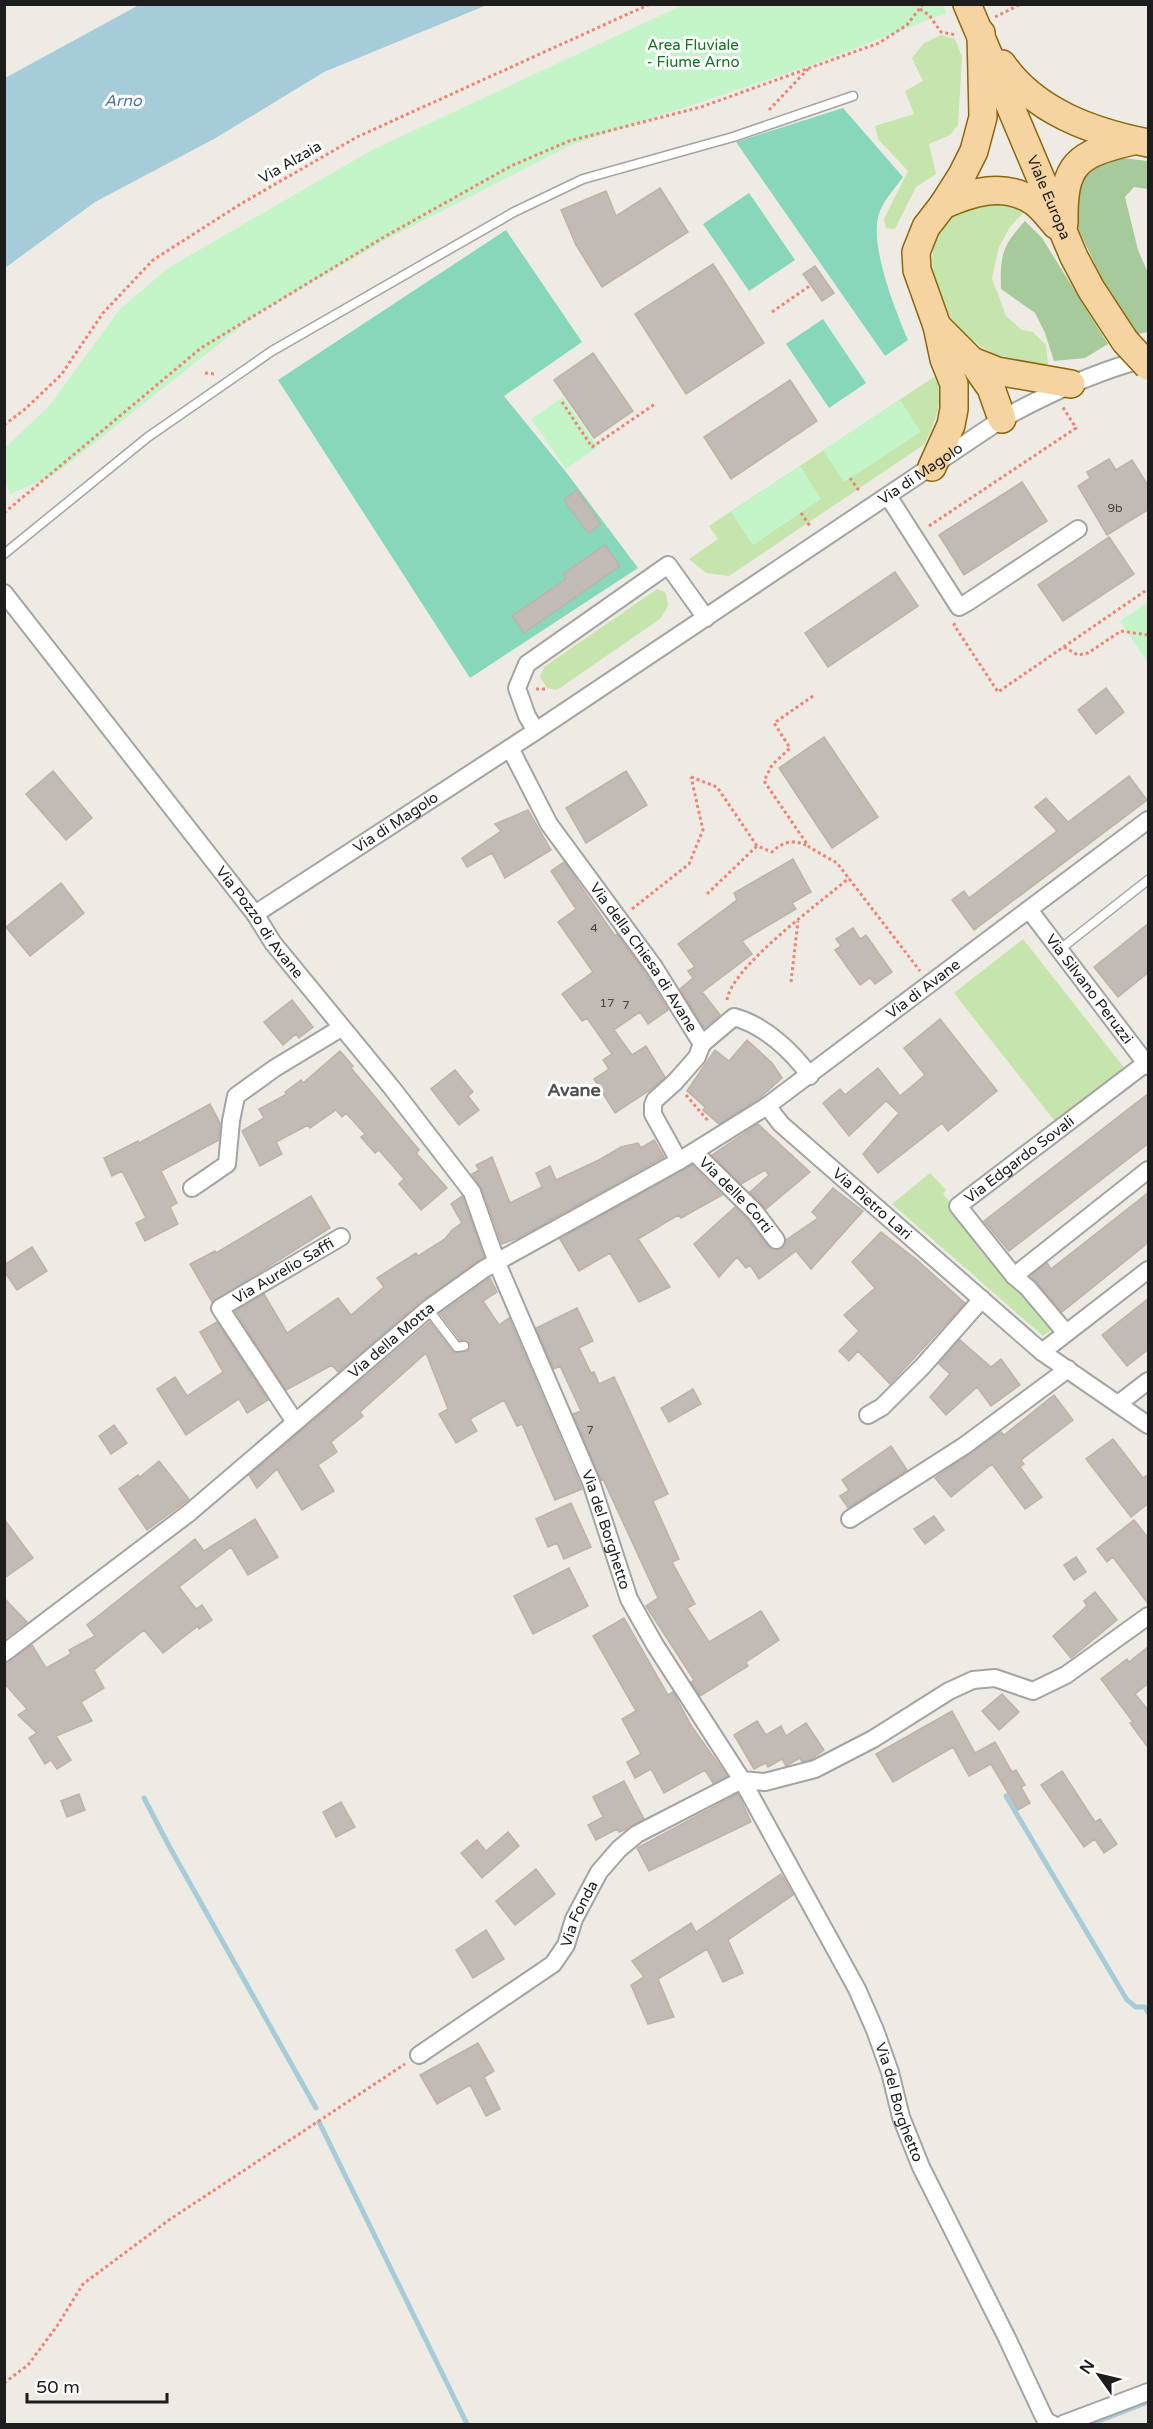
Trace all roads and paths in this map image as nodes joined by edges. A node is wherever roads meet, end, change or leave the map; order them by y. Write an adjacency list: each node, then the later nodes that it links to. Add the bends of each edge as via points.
1 (650, 4): 23 (path, Via Alzaia, via 357,137 153,260 103,313 61,375)
2 (923, 4): 4 (path)
3 (1021, 4): 5 (path)
4 (920, 9): 5 (path, via 940,32); 6 (path, via 907,25 879,42)
5 (976, 22): 9 (main road, via 1015,83 1053,111 1089,127); 10 (main road, via 983,117 969,163); 11 (main road, Viale Europa)
6 (809, 68): 8 (path); 28 (path, via 701,107 569,141 511,166 384,237 201,348)
7 (853, 96): 8 (lane)
8 (749, 131): 33 (lane, via 583,179 514,212 272,351 148,437)
9 (1142, 142): 11 (main road, via 1097,150 1076,166 1063,193)
10 (943, 206): 11 (main road, via 983,190 1009,192 1034,201); 14 (main road, via 926,227 915,262)
11 (1064, 233): 17 (main road, Viale Europa, bridge, via 1091,289 1125,341)
12 (811, 285): 13 (path)
13 (772, 312)
14 (937, 326): 16 (main road); 18 (main road)
15 (1149, 358): 19 (street, Via di Magolo)
16 (972, 361): 19 (main road); 22 (main road, via 991,388)
17 (1149, 366)
18 (954, 384): 22 (main road, via 972,401); 24 (main road, via 951,425)
19 (1062, 388): 22 (street, Via di Magolo); 32 (path, via 1076,428)
20 (562, 402): 21 (path, via 592,447)
21 (655, 404)
22 (1002, 419): 24 (street, Via di Magolo)
23 (4, 425)
24 (932, 467): 27 (street, Via di Magolo)
25 (850, 478): 26 (path)
26 (860, 492)
27 (888, 496): 32 (street); 37 (street, Via di Magolo)
28 (4, 513)
29 (801, 513): 30 (path)
30 (810, 525)
31 (1078, 529): 36 (street)
32 (914, 536): 36 (street)
33 (4, 554)
34 (1149, 589): 39 (path)
35 (4, 593): 50 (street, Via Pozzo di Avane)
36 (959, 606): 39 (path, via 954,625 998,692)
37 (706, 618): 41 (street, Via di Magolo); 41 (street, via 668,565 527,664 517,688)
38 (1149, 635): 39 (path, via 1121,631 1088,653 1078,655)
39 (1064, 646)
40 (813, 696): 45 (path, via 774,723 790,748 772,765 764,781)
41 (536, 731): 42 (street, Via di Magolo)
42 (510, 748): 50 (street, Via di Magolo); 51 (street, Via della Chiesa di Avane, via 549,824)
43 (1149, 820): 49 (street, Via di Avane)
44 (757, 846): 45 (path, via 772,852 781,843 797,840); 48 (path); 51 (path, via 717,788 691,777 703,830 689,864)
45 (809, 847): 46 (path, via 837,863)
46 (849, 878): 52 (path); 55 (path)
47 (1149, 880): 53 (lane)
48 (707, 894)
49 (1030, 910): 53 (street, Via Silvano Peruzzi); 55 (street, Via di Avane)
50 (255, 914): 57 (street, Via Pozzo di Avane, via 273,943)
51 (618, 919): 58 (street, Via della Chiesa di Avane, via 654,967)
52 (798, 921): 54 (path); 56 (path, via 747,965 729,990 727,1005)
53 (1059, 950): 59 (street, Via Silvano Peruzzi)
54 (791, 982)
55 (930, 984): 60 (street, Via di Avane)
56 (734, 1017): 58 (street); 60 (street, via 760,1028 797,1058)
57 (341, 1028): 67 (street, via 274,1068 237,1096 227,1164); 70 (street, Via Pozzo di Avane, via 472,1192)
58 (702, 1044): 61 (street, Via della Chiesa di Avane, via 697,1058)
59 (1147, 1065): 72 (street, Via Edgardo Sovali, via 958,1206)
60 (810, 1076): 62 (street, Via della Motta)
61 (675, 1083): 63 (path); 65 (street, Via della Chiesa di Avane, via 655,1100 653,1114)
62 (767, 1106): 63 (street, Via della Motta); 73 (street, Via Pietro Lari, via 781,1124)
63 (720, 1136): 64 (street, Via della Motta)
64 (694, 1152): 65 (street, Via della Motta); 69 (street, Via delle Corti, via 755,1212)
65 (679, 1161): 70 (street, Via della Motta)
66 (1149, 1170): 72 (street)
67 (192, 1188)
68 (341, 1237): 82 (street, Via Aurelio Saffi, via 220,1308)
69 (776, 1240)
70 (497, 1263): 74 (street, Via della Motta); 87 (street, Via del Borghetto, via 591,1482 629,1599)
71 (1149, 1270): 75 (street)
72 (1014, 1276): 75 (street)
73 (982, 1299): 77 (street, Via Pietro Lari); 81 (street, via 923,1366 882,1407)
74 (428, 1309): 76 (lane, via 457,1347); 82 (street, Via della Motta)
75 (1066, 1333): 77 (street)
76 (464, 1346)
77 (1042, 1352): 78 (street, Via Pietro Lari)
78 (1068, 1369): 80 (street, Via Pietro Lari); 84 (street, via 964,1446)
79 (1149, 1381): 80 (street)
80 (1118, 1404): 83 (street, Via Pietro Lari)
81 (868, 1415)
82 (295, 1422): 86 (street, Via della Motta, via 189,1513)
83 (1149, 1425)
84 (850, 1520)
85 (1149, 1616): 87 (street, via 1066,1675 1033,1691 995,1678 974,1680 815,1768 765,1782)
86 (4, 1653)
87 (742, 1780): 88 (street, Via Fonda, via 637,1834 619,1849 585,1894 566,1945 553,1964); 91 (street, Via del Borghetto, via 857,1989 875,2030 901,2117 921,2167 1046,2421)
88 (419, 2055): 89 (path, via 169,2220 83,2284 28,2365)
89 (4, 2383)
90 (1149, 2392): 92 (street)
91 (1052, 2424)
92 (1062, 2424)

